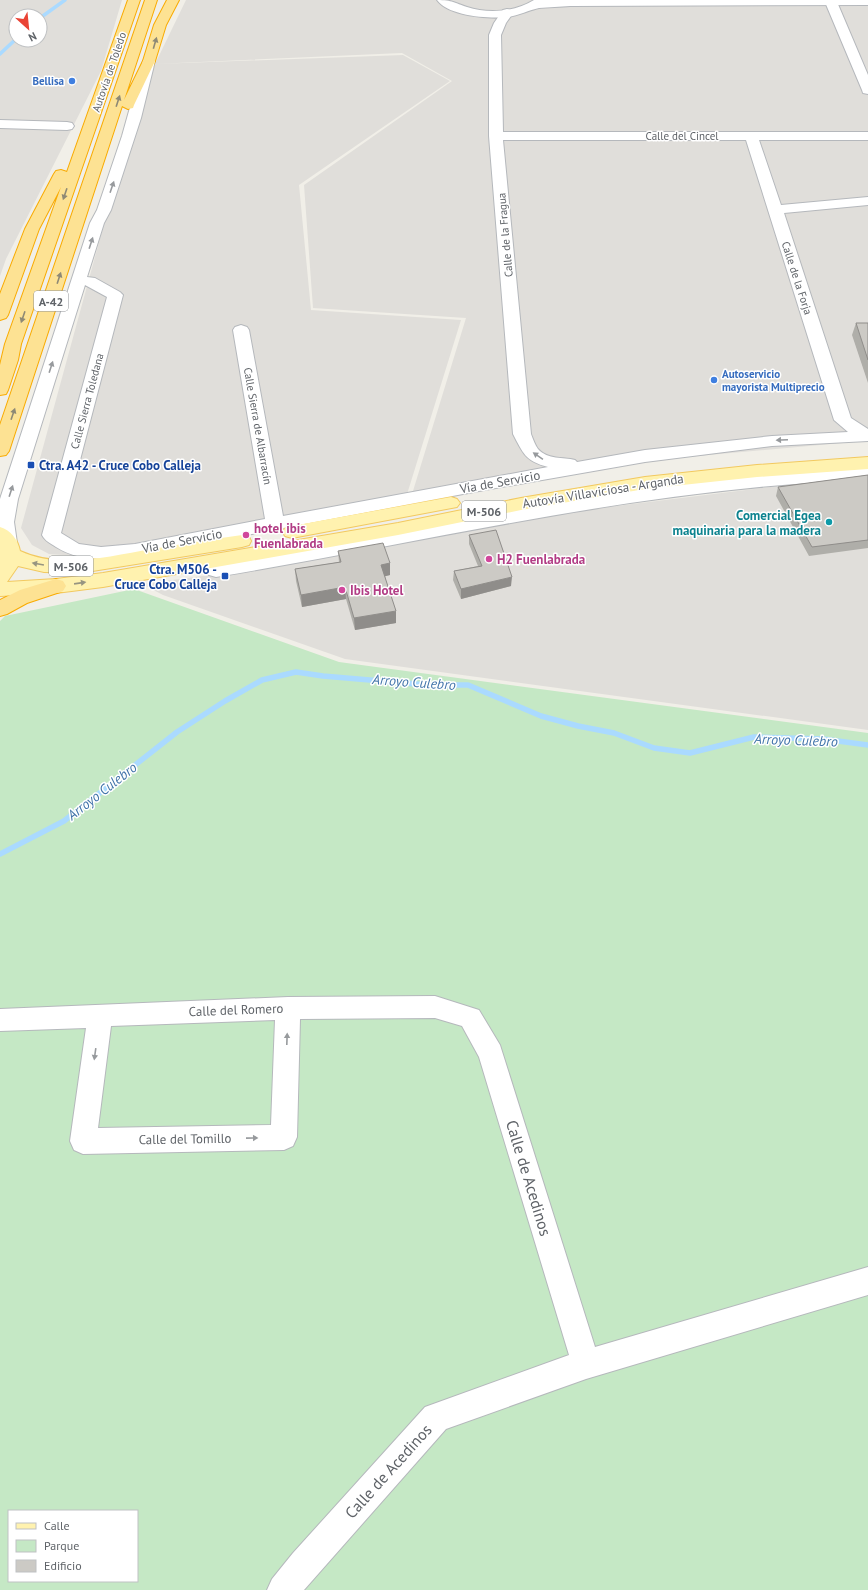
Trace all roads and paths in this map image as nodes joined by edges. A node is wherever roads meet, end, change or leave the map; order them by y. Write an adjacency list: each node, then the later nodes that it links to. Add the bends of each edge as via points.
1 (134, 0): 20 (highway, Autovía de Toledo / A-42)
2 (151, 0): 21 (highway, A-42, one-way to 2)
3 (169, 0): 11 (street)
4 (173, 0): 11 (highway)
5 (442, 2): 9 (street)
6 (539, 2): 7 (street); 10 (street, via 524,10)
7 (831, 2): 8 (street); 14 (street)
8 (868, 2)
9 (476, 13): 10 (street); 12 (street, via 489,24)
10 (507, 13): 12 (street, Calle de la Fragua)
11 (160, 25): 13 (highway, one-way to 11)
12 (495, 35): 18 (street, Calle de la Fragua)
13 (149, 61): 21 (highway, via 118,126); 40 (street, one-way to 13, via 5,522 9,499 97,223 104,210 133,124)
14 (868, 90)
15 (0, 124): 16 (street)
16 (67, 126)
17 (751, 135): 18 (street, Calle del Cincel); 19 (street, Calle del Cincel); 23 (street, Calle de la Forja)
18 (496, 136): 35 (street, Calle de la Fragua, one-way to 18, via 563,465 542,460 530,450 522,434)
19 (868, 136)
20 (83, 144): 25 (highway, via 63,171 32,229); 27 (highway, A-42, one-way to 27)
21 (101, 151): 34 (highway, A-42, one-way to 21)
22 (868, 201): 23 (street)
23 (776, 210): 30 (street, Calle de la Forja)
24 (90, 281): 39 (street, Calle Sierra Toledana, via 115,294)
25 (0, 314)
26 (241, 330): 38 (street, Calle Sierra de Albarracín)
27 (13, 344): 28 (highway); 29 (highway, A-42)
28 (0, 363)
29 (0, 390)
30 (843, 420): 31 (street); 32 (street, via 837,430)
31 (868, 436): 32 (street, Vía de Servicio)
32 (821, 438): 35 (street, Vía de Servicio, one-way to 35, via 772,441)
33 (868, 449): 41 (main road, M-506, via 662,466 262,537)
34 (0, 451)
35 (645, 456): 38 (street, Vía de Servicio)
36 (868, 463): 44 (main road, Autovía Villaviciosa - Arganda / M-506, one-way to 36, via 398,529 521,504 645,483)
37 (868, 474): 42 (street, via 756,481 684,489 503,518 325,553)
38 (275, 523): 41 (street, Vía de Servicio)
39 (51, 535): 41 (street, Vía de Servicio, via 75,550)
40 (7, 544): 41 (main road, M-506, one-way to 40, via 84,565 52,566 18,559); 43 (main road, via 5,573)
41 (134, 554)
42 (216, 570)
43 (0, 578)
44 (56, 586): 45 (main road, M-506); 46 (highway, via 31,594)
45 (0, 589)
46 (0, 609)
47 (288, 1008): 48 (street, Calle del Romero); 48 (street, Calle del Tomillo, one-way to 47, via 83,1141 284,1137); 49 (street, Calle del Romero, via 435,1007)
48 (100, 1016): 50 (street, Calle del Romero)
49 (470, 1018): 52 (street, Calle de Acedinos, via 491,1053)
50 (0, 1020)
51 (868, 1281): 52 (street, Calle de Acedinos)
52 (586, 1364): 53 (street, Calle de Acedinos, via 436,1418)
53 (283, 1590)

